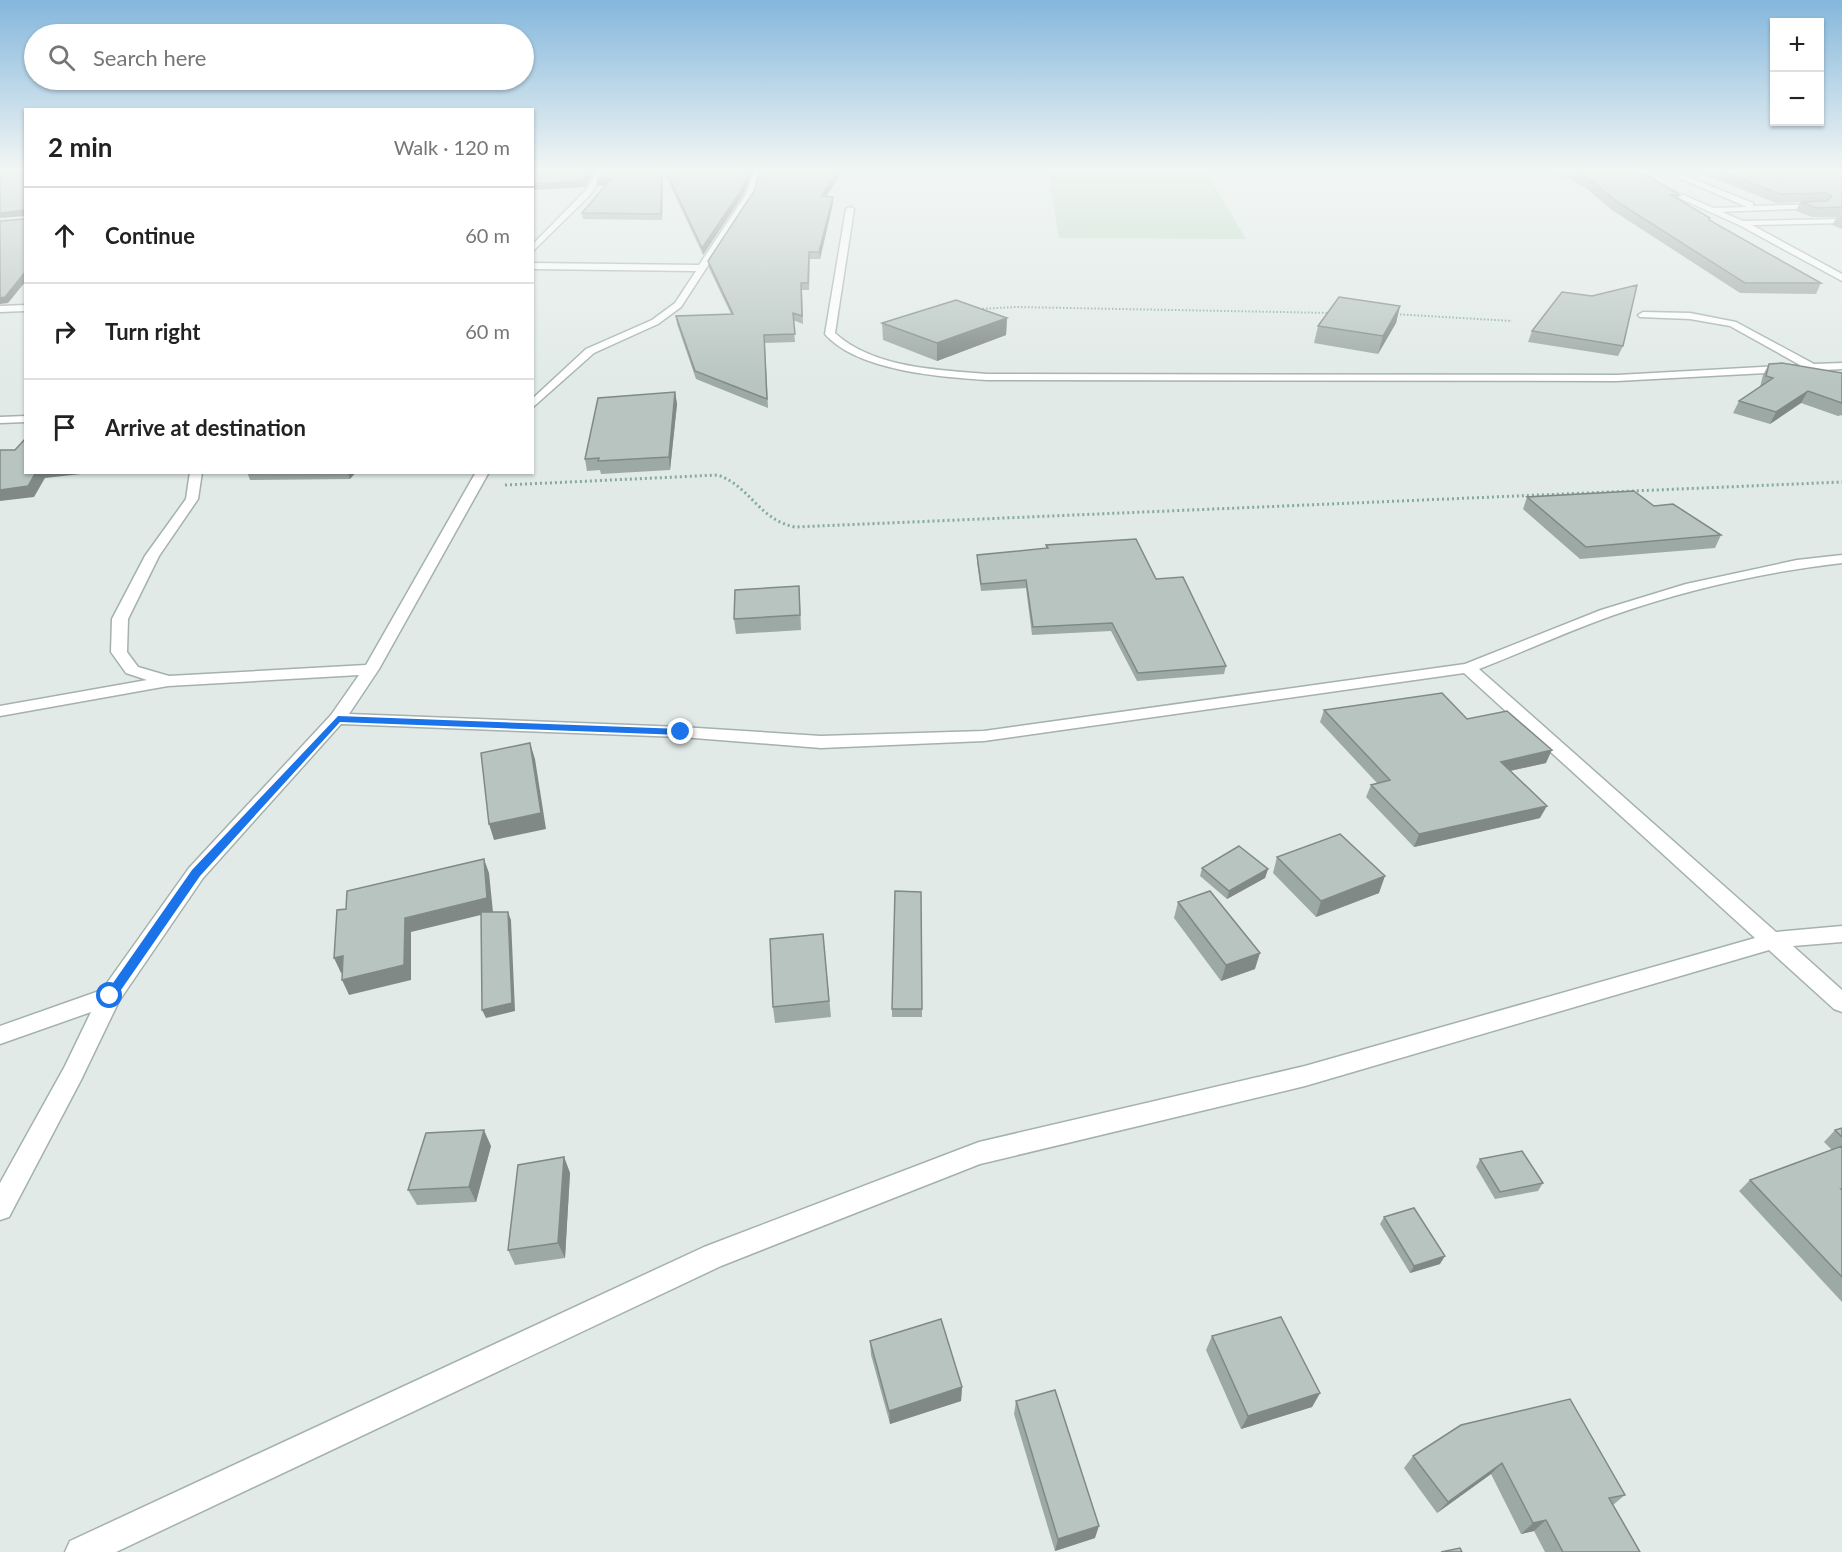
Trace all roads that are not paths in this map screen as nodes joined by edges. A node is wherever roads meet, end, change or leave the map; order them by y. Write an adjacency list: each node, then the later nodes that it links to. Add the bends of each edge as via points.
1 (719, 241): 5 (street)
2 (845, 241): 11 (street, via 830,334 841,345 868,356 944,374 1617,378)
3 (1776, 241): 6 (street)
4 (534, 266): 5 (street)
5 (702, 268): 12 (street, via 678,305 655,322 591,351)
6 (1842, 278)
7 (24, 308): 8 (street)
8 (0, 309)
9 (1643, 315): 11 (street, via 1690,315 1733,324)
10 (1842, 366): 11 (street)
11 (1811, 367)
12 (534, 403)
13 (24, 419): 14 (street)
14 (0, 420)
15 (196, 474): 20 (street, via 192,499 152,556 120,619 120,651 132,670)
16 (482, 474): 19 (street)
17 (1842, 559): 18 (street, via 1691,586 1606,613)
18 (1468, 668): 22 (street, via 984,736 821,742 681,732); 24 (street)
19 (371, 669): 20 (street); 22 (street)
20 (168, 681): 21 (street)
21 (0, 711)
22 (338, 719): 25 (street, via 196,873)
23 (1842, 934): 24 (street)
24 (1775, 940): 26 (street); 29 (street, via 1305,1076 979,1153 713,1256)
25 (110, 996): 27 (street); 28 (street)
26 (1842, 1003)
27 (0, 1035)
28 (0, 1208)
29 (81, 1552)

